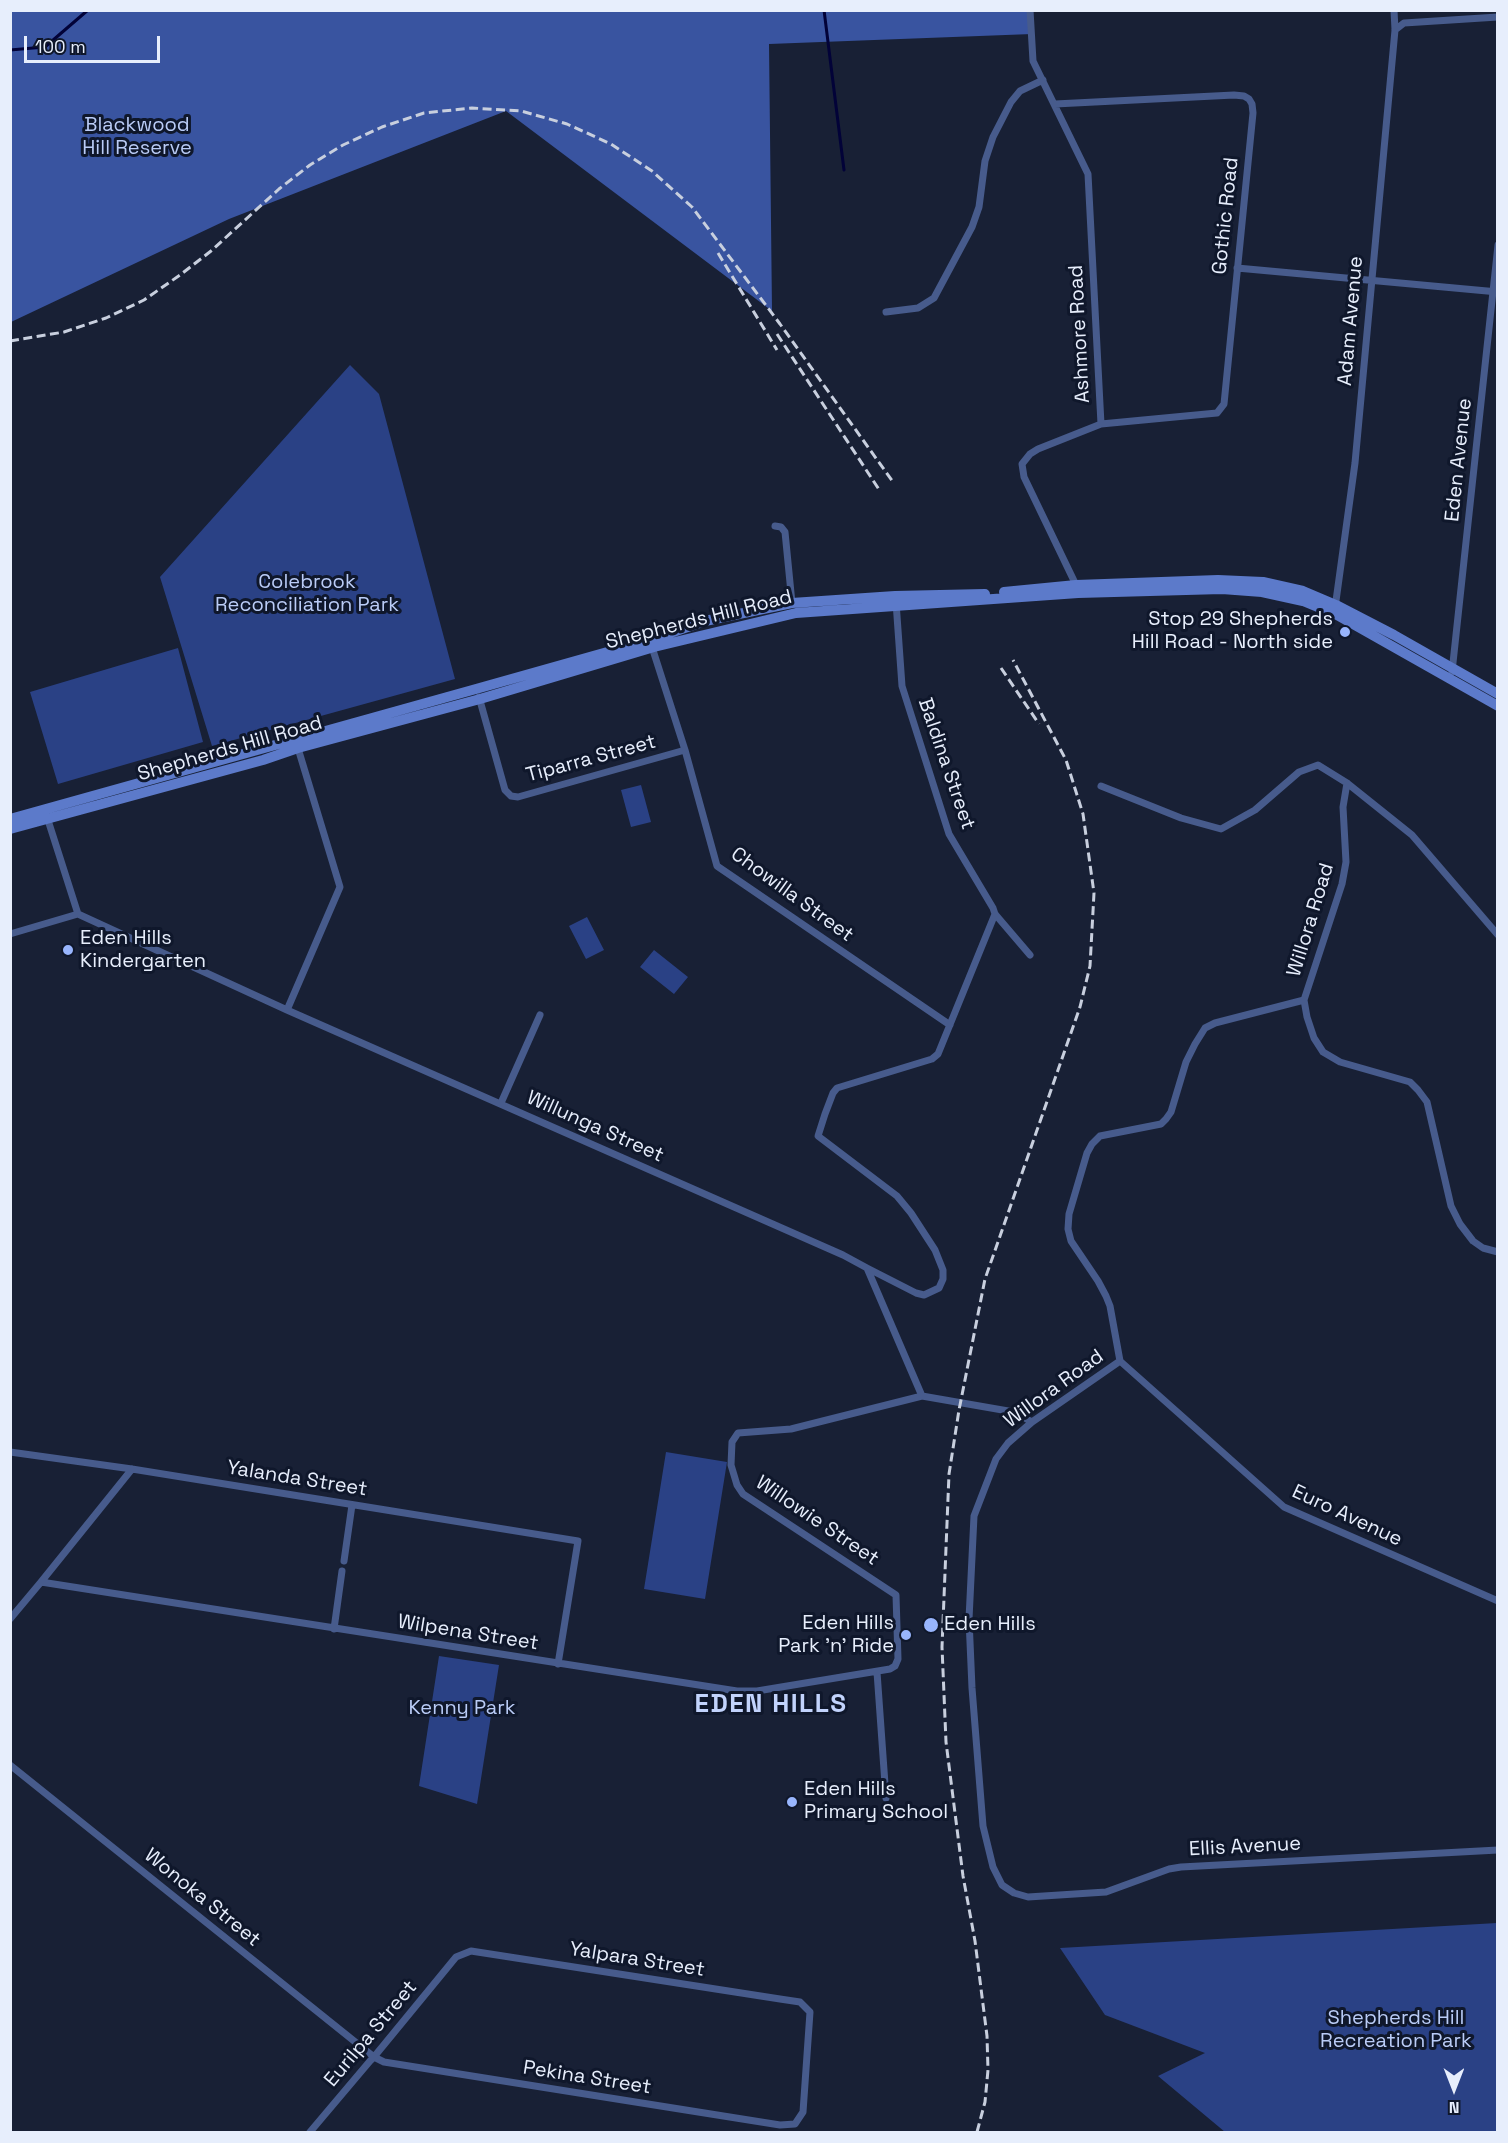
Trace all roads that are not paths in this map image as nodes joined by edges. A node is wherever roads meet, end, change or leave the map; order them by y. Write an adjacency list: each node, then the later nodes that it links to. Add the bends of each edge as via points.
1 (1030, 10): 5 (street, Ashmore Road, via 1033,61)
2 (1394, 10): 4 (street, Adam Avenue)
3 (1497, 17): 4 (street, via 1404,23)
4 (1395, 30): 9 (street, Adam Avenue)
5 (1042, 80): 6 (street, Ashmore Road); 11 (street, via 1011,102 993,137 972,227 934,298 918,308)
6 (1054, 104): 8 (street, Gothic Road, via 1234,95 1249,99 1253,113); 12 (street, Ashmore Road, via 1088,174)
7 (1497, 245): 10 (street, Eden Avenue)
8 (1237, 268): 9 (street); 12 (street, Gothic Road, via 1224,404 1216,413)
9 (1371, 280): 10 (street); 17 (street, Adam Avenue, via 1355,463)
10 (1495, 292): 19 (street, Eden Avenue)
11 (886, 312)
12 (1101, 424): 14 (street, Ashmore Road, via 1030,453 1022,464 1024,477)
13 (775, 526): 16 (street, via 785,532)
14 (1076, 585): 15 (main road, Shepherds Hill Road); 17 (main road, Shepherds Hill Road, via 1263,582 1303,591)
15 (896, 601): 16 (main road, Shepherds Hill Road); 17 (main road, Shepherds Hill Road, via 1222,589 1262,592); 18 (main road, Shepherds Hill Road, via 796,613); 31 (street, Baldina Street, via 905,697 949,834)
16 (792, 603): 18 (main road, Shepherds Hill Road, via 705,621)
17 (1334, 609): 19 (main road, Shepherds Hill Road, via 1394,635)
18 (651, 644): 20 (main road, Shepherds Hill Road); 24 (street, Chowilla Street)
19 (1451, 674): 21 (main road, Shepherds Hill Road); 22 (main road, Shepherds Hill Road)
20 (478, 694): 23 (main road, Shepherds Hill Road); 24 (street, Tiparra Street, via 505,790 511,796)
21 (1497, 694)
22 (1497, 706)
23 (296, 743): 27 (main road, Shepherds Hill Road); 36 (street, via 339,887)
24 (685, 750): 38 (street, Chowilla Street, via 717,866)
25 (1347, 783): 26 (street, via 1318,765 1299,772 1255,810 1221,829 1181,818); 33 (street, via 1412,835); 35 (street, Willora Road, via 1342,884)
26 (1101, 786)
27 (46, 814): 28 (main road, Shepherds Hill Road); 29 (main road, Shepherds Hill Road); 30 (street)
28 (10, 819)
29 (10, 829)
30 (78, 914): 32 (street); 36 (street, Willunga Street)
31 (995, 914): 34 (street, Baldina Street); 38 (street)
32 (10, 934)
33 (1497, 935)
34 (1030, 955)
35 (1304, 1000): 40 (street, via 1314,1038 1323,1052 1340,1062 1410,1082 1418,1090 1426,1102 1451,1206 1473,1241); 42 (street, Willora Road, via 1206,1028 1186,1062 1166,1119 1154,1126 1100,1136 1087,1153 1068,1229 1071,1241 1106,1296)
36 (287, 1010): 39 (street, Willunga Street)
37 (540, 1015): 39 (street)
38 (950, 1025): 41 (street, Willunga Street, via 932,1059 837,1088 825,1114 818,1136 897,1196 935,1250 943,1280 939,1288 924,1295)
39 (501, 1103): 41 (street, Willunga Street)
40 (1497, 1251)
41 (867, 1268): 43 (street)
42 (1120, 1361): 44 (street, Willora Road); 51 (street, Euro Avenue, via 1284,1507)
43 (922, 1396): 44 (street, via 1014,1412); 55 (street, Willowie Street, via 791,1429 738,1433 732,1442 731,1465 743,1494 896,1595 898,1659)
44 (1032, 1422): 60 (street, Willora Road, via 996,1459 974,1516 972,1538 969,1619 982,1815 993,1867)
45 (10, 1452): 46 (street, Yalanda Street)
46 (132, 1469): 47 (street, Yalanda Street); 50 (street)
47 (352, 1505): 48 (street); 54 (street, Yalanda Street, via 578,1541)
48 (344, 1561)
49 (342, 1571): 53 (street)
50 (41, 1582): 52 (street); 53 (street, Wilpena Street)
51 (1497, 1601)
52 (10, 1620)
53 (334, 1629): 54 (street, Wilpena Street)
54 (558, 1664): 56 (street, Wilpena Street, via 736,1691)
55 (890, 1669): 56 (street, Wilpena Street)
56 (877, 1671): 58 (street)
57 (10, 1765): 62 (street, Wonoka Street)
58 (886, 1798)
59 (1497, 1850): 60 (street, Ellis Avenue, via 1181,1867 1091,1894 1028,1897)
60 (1002, 1885)
61 (456, 1957): 62 (street, Eurilpa Street); 63 (street, Yalpara Street, via 471,1951 800,2002 810,2012 803,2112)
62 (374, 2057): 63 (street, Pekina Street, via 384,2062 769,2124); 64 (street, Eurilpa Street)
63 (795, 2124)
64 (310, 2133)

